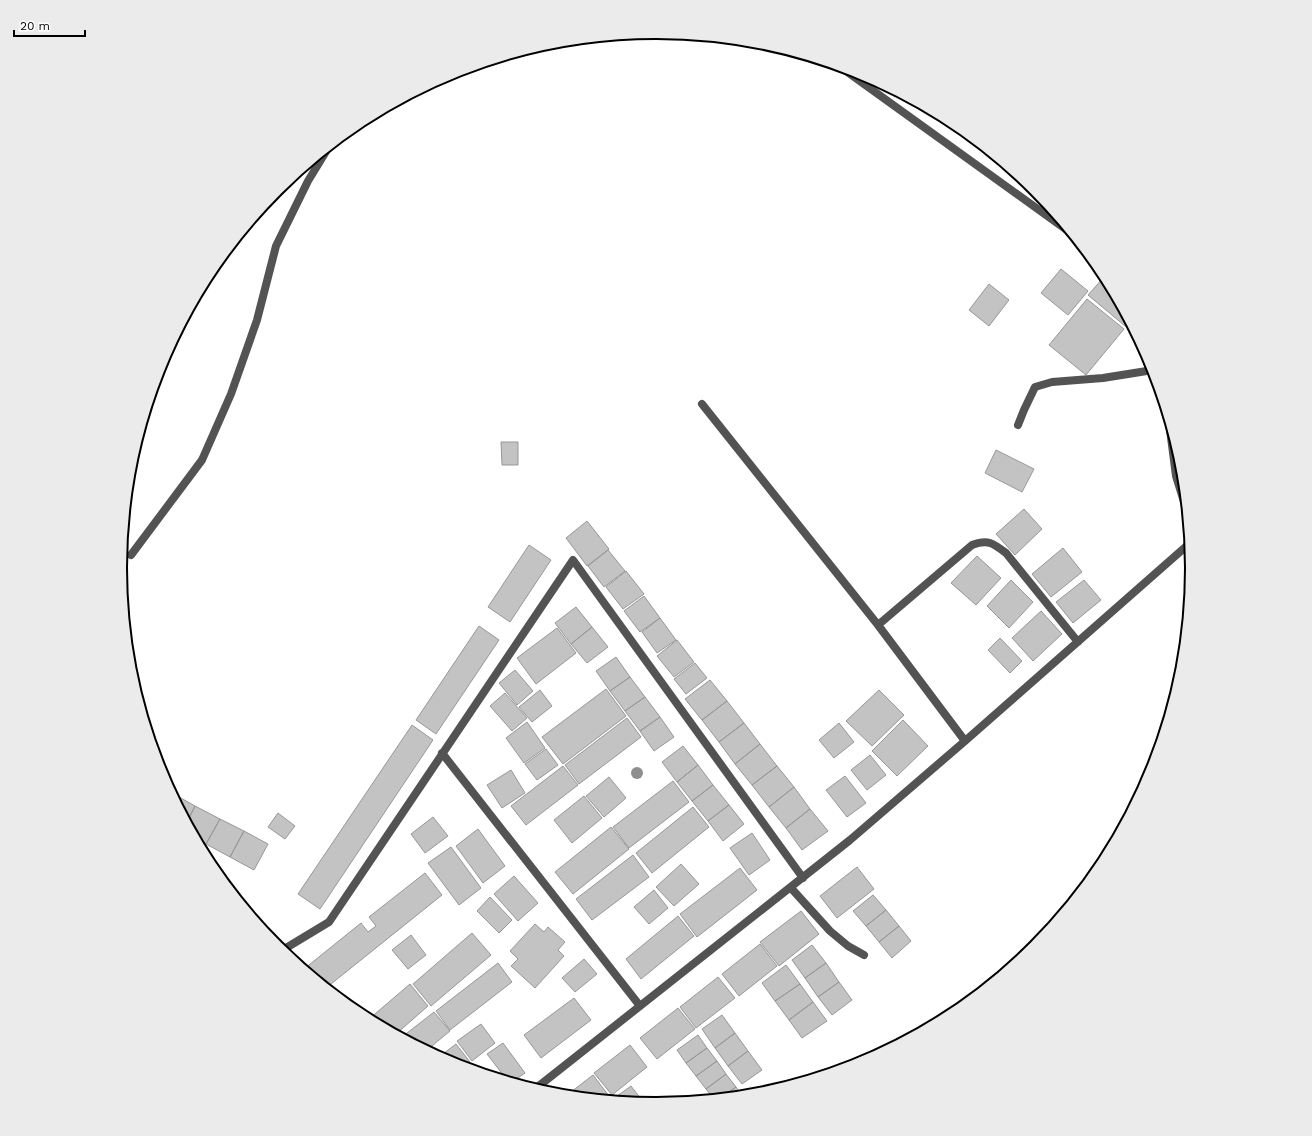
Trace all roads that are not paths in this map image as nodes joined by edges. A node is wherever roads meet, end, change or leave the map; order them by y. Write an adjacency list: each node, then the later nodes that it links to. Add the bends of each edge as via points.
1 (856, 78): 3 (street)
2 (322, 157): 10 (street, via 276,246 257,320 231,394 202,460)
3 (1057, 223)
4 (1147, 371): 6 (street, via 1052,382 1035,387)
5 (702, 404): 11 (street)
6 (1018, 425)
7 (1174, 461): 8 (street)
8 (1177, 480)
9 (1184, 548): 12 (street)
10 (131, 555)
11 (878, 625): 12 (street, via 972,545 981,541 993,543 1006,553); 13 (street)
12 (1078, 642): 13 (street)
13 (965, 741): 15 (street)
14 (442, 753): 15 (street, via 572,560); 17 (street, via 329,922); 19 (street)
15 (803, 878): 16 (street)
16 (791, 888): 18 (street, via 830,931); 19 (street)
17 (287, 947)
18 (864, 955)
19 (640, 1006): 20 (street)
20 (541, 1084)

